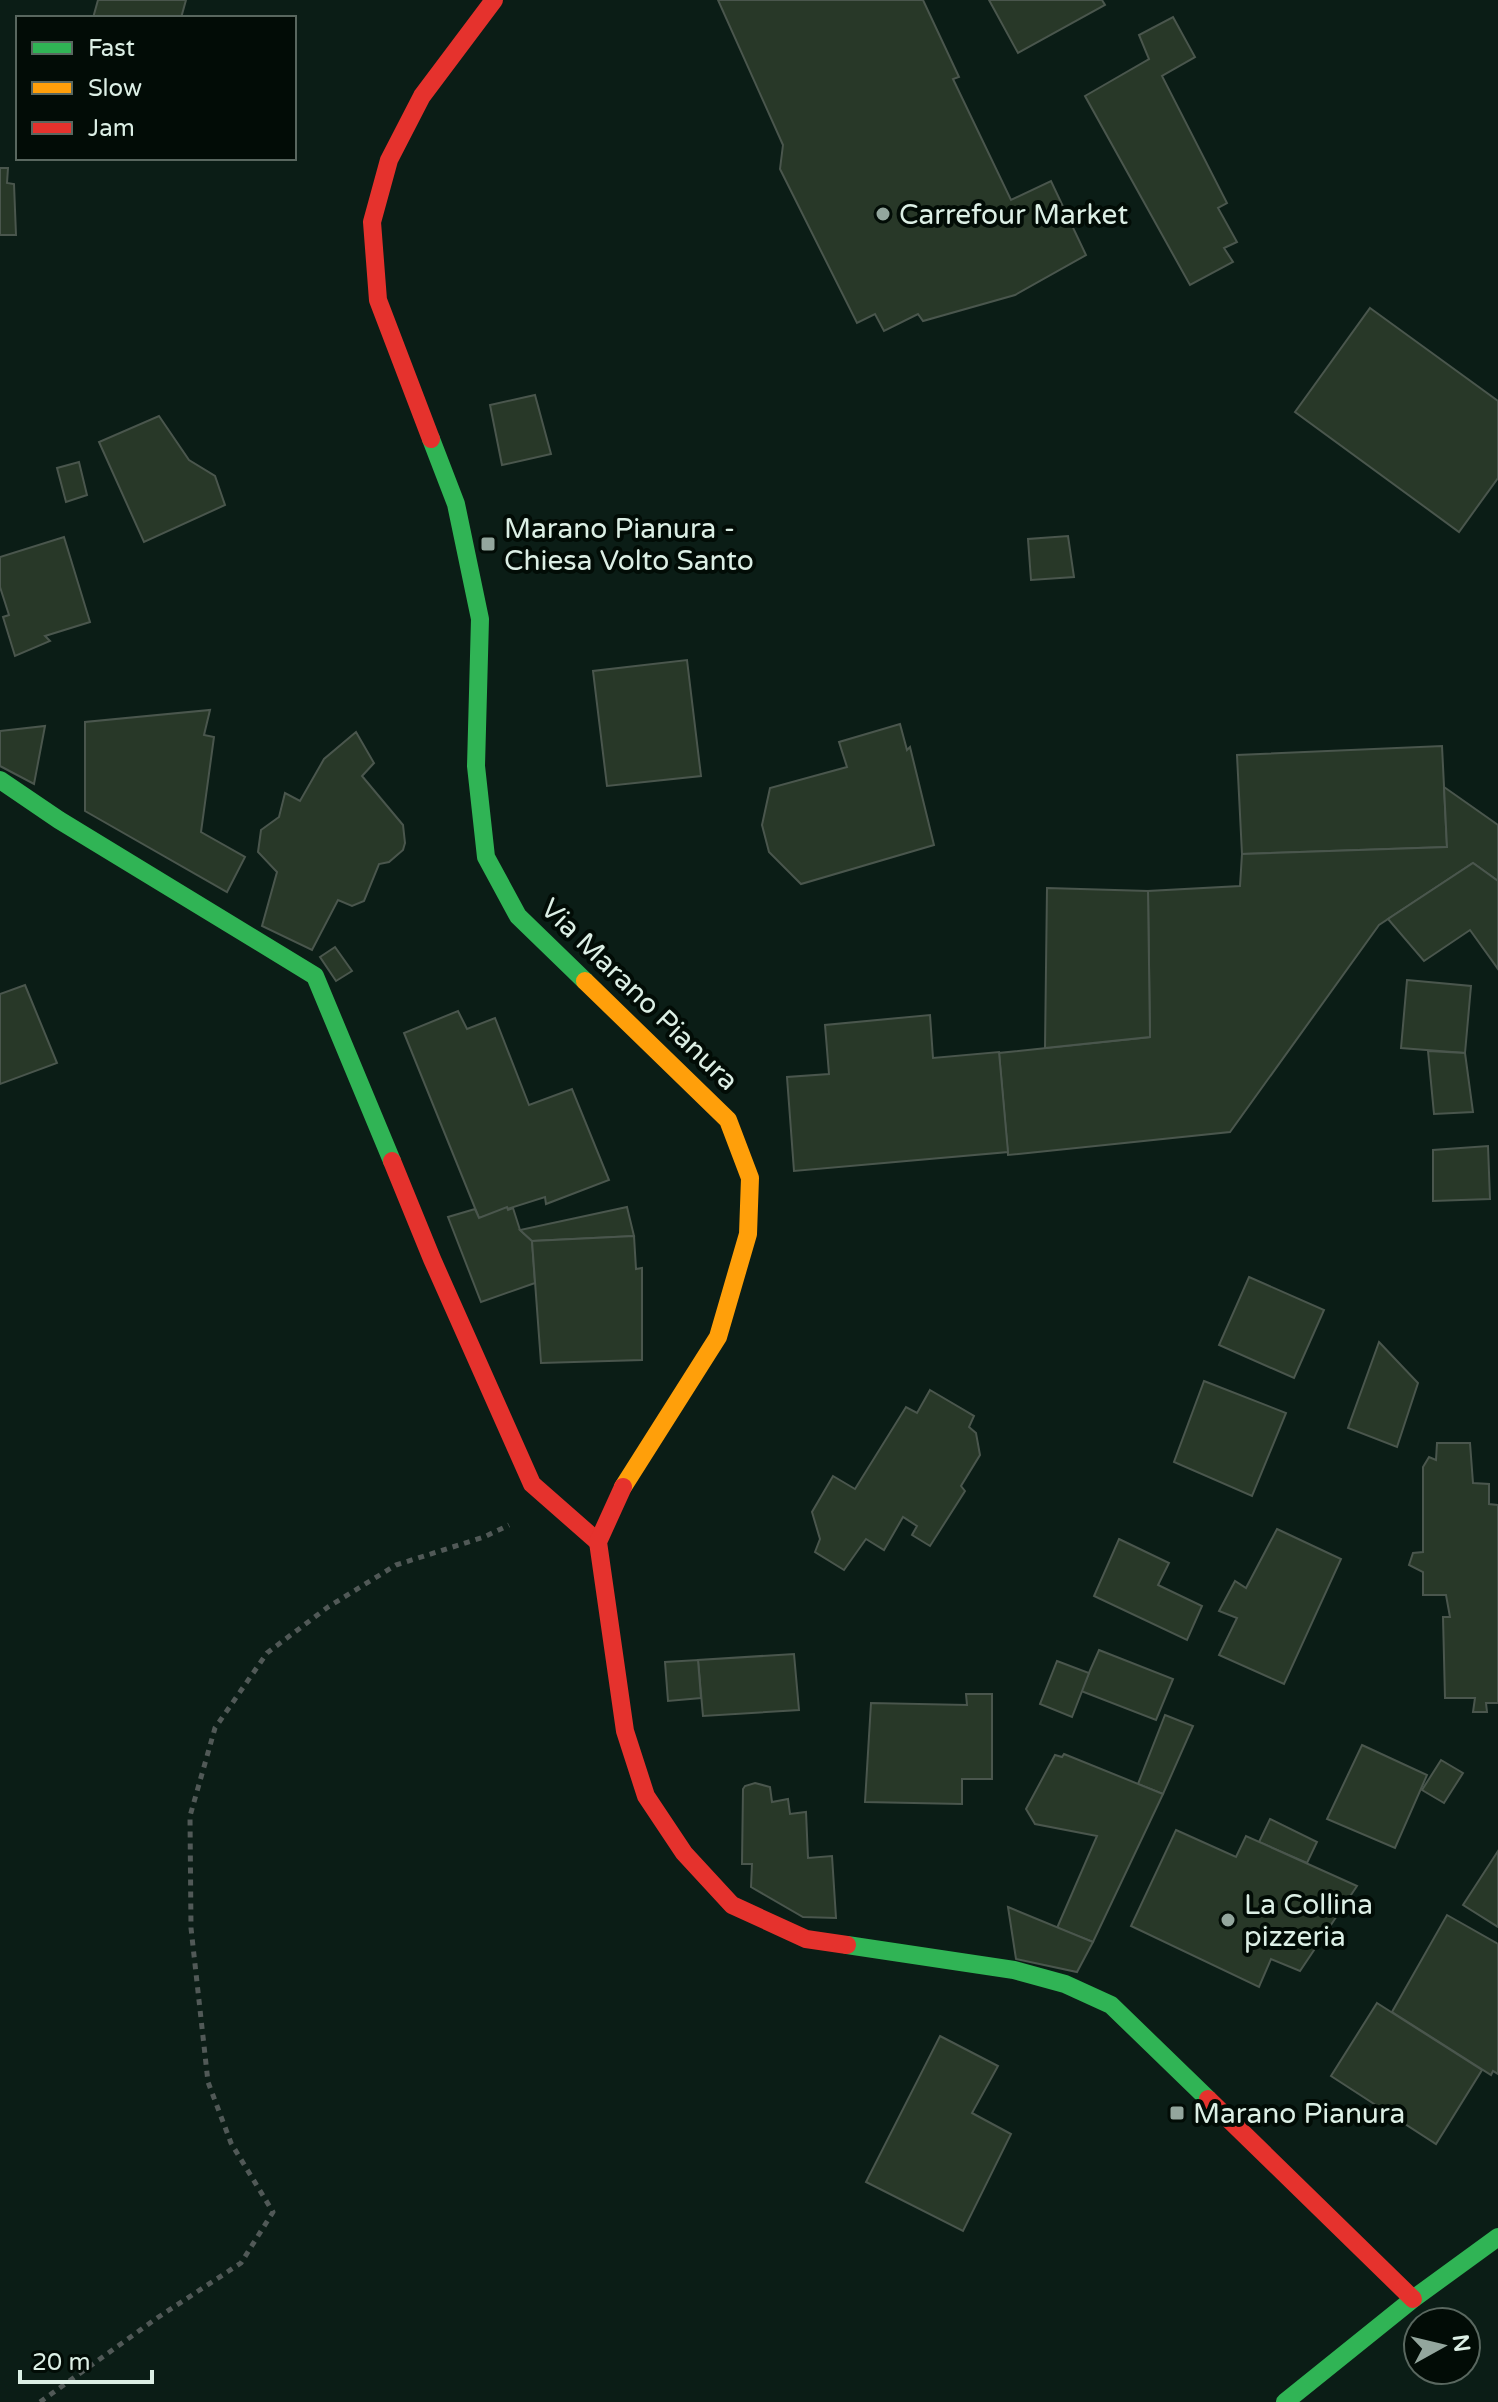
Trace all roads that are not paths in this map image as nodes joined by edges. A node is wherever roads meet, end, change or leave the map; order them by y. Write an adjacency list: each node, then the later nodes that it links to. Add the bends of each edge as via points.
1 (494, 0): 3 (street, Via Marano Pianura, via 422,96 389,160 372,222 378,300 456,504 480,619 476,766 486,857 518,916 728,1120 750,1178 748,1234 718,1337 627,1477)
2 (0, 780): 3 (street, via 315,976 532,1484)
3 (598, 1542): 5 (street, via 625,1731 646,1796 684,1853 732,1905 806,1939 1014,1970 1065,1984 1111,2005)
4 (1498, 2237): 5 (street)
5 (1413, 2299): 6 (street)
6 (1285, 2402)

